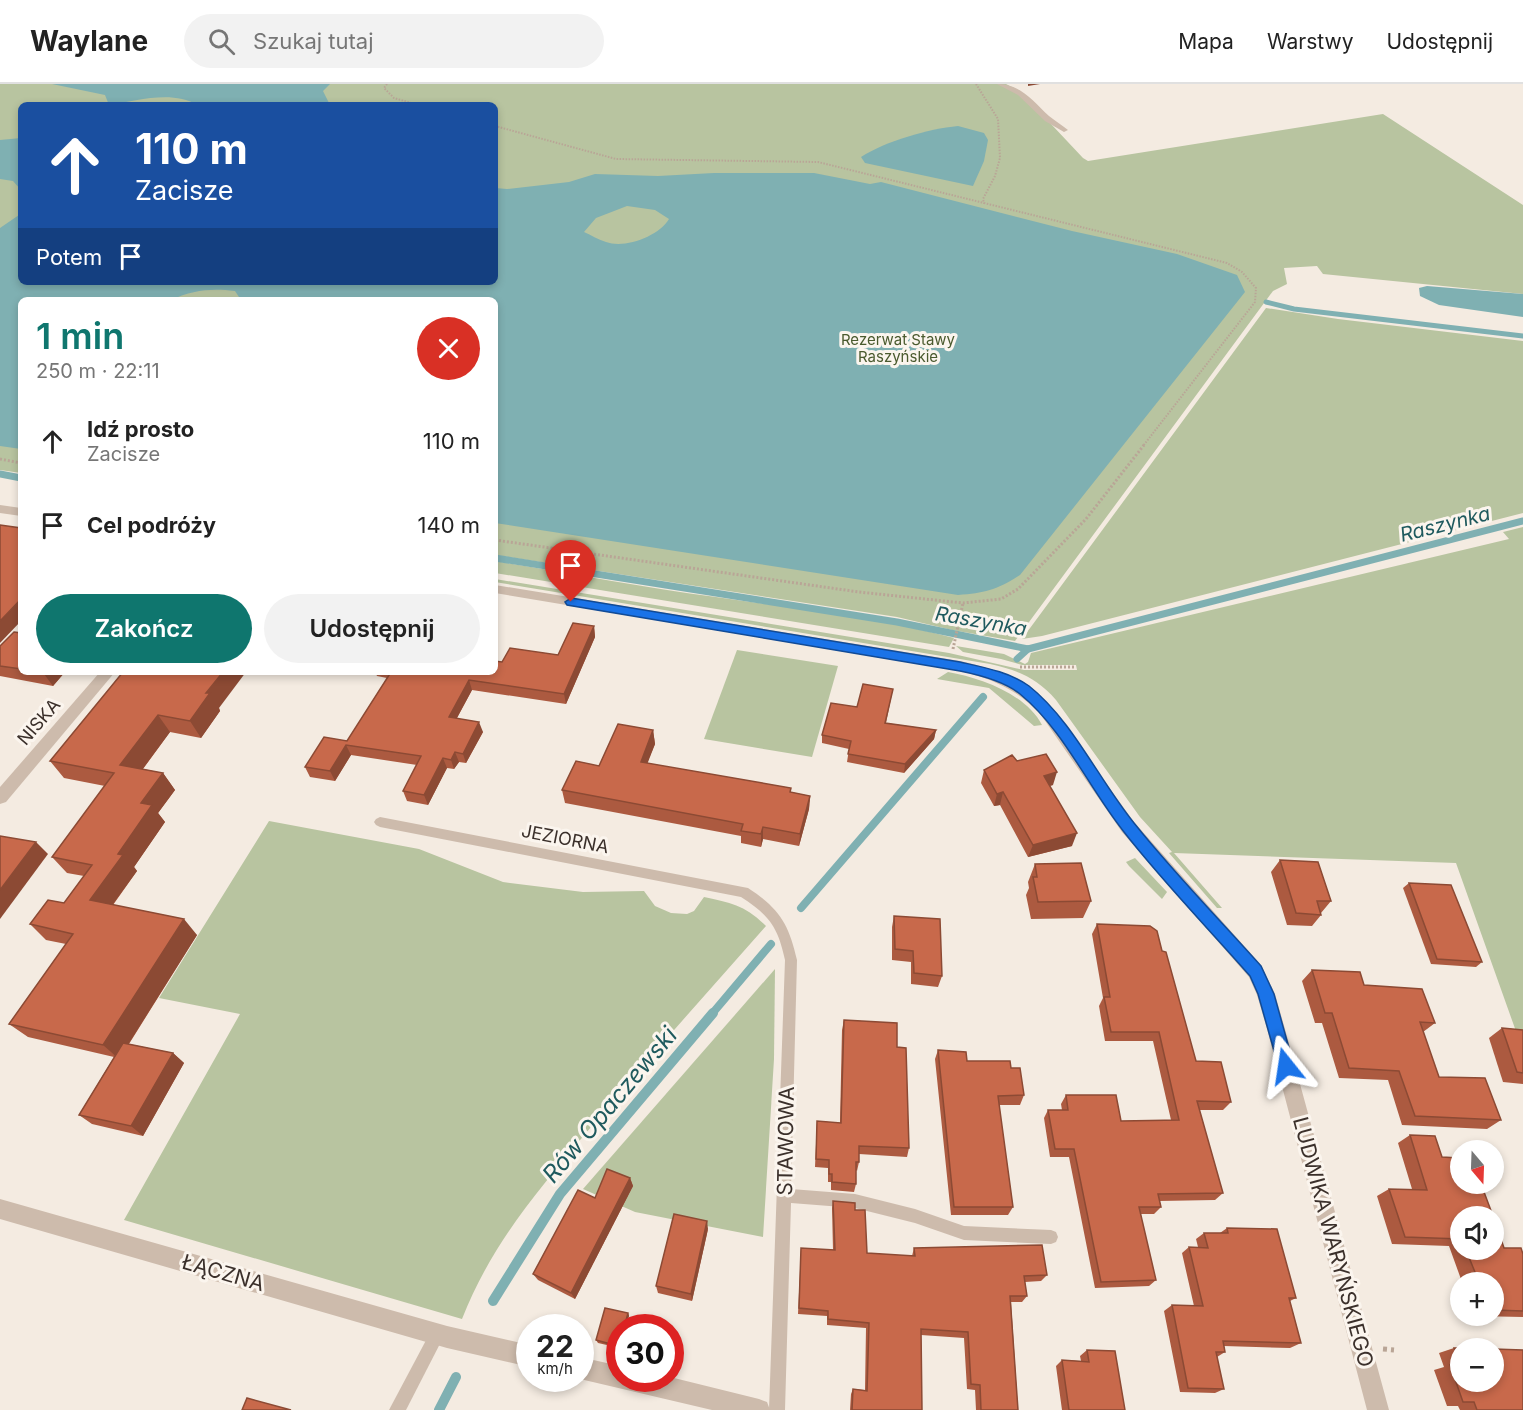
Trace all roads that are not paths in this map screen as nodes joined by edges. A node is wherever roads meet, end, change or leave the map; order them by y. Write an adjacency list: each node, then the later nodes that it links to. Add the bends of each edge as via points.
1 (1000, 84): 2 (street, via 1023,94)
2 (1064, 130)
3 (0, 509): 4 (street)
4 (18, 512)
5 (498, 590): 19 (street, LUDWIKA WARYŃSKIEGO, via 960,666 1005,679 1029,694 1054,722 1120,817 1260,979)
6 (105, 675): 7 (street, NISKA)
7 (0, 798)
8 (380, 822): 9 (lane, JEZIORNA)
9 (744, 892): 10 (lane, STAWOWA, via 765,905 786,932 791,960)
10 (785, 1196): 12 (lane, via 855,1201 964,1233); 18 (lane, STAWOWA)
11 (0, 1209): 13 (street, ŁĄCZNA)
12 (1051, 1237)
13 (442, 1335): 14 (street); 16 (lane)
14 (516, 1353)
15 (684, 1392): 17 (street)
16 (397, 1410)
17 (759, 1410)
18 (777, 1410)
19 (1378, 1410)

